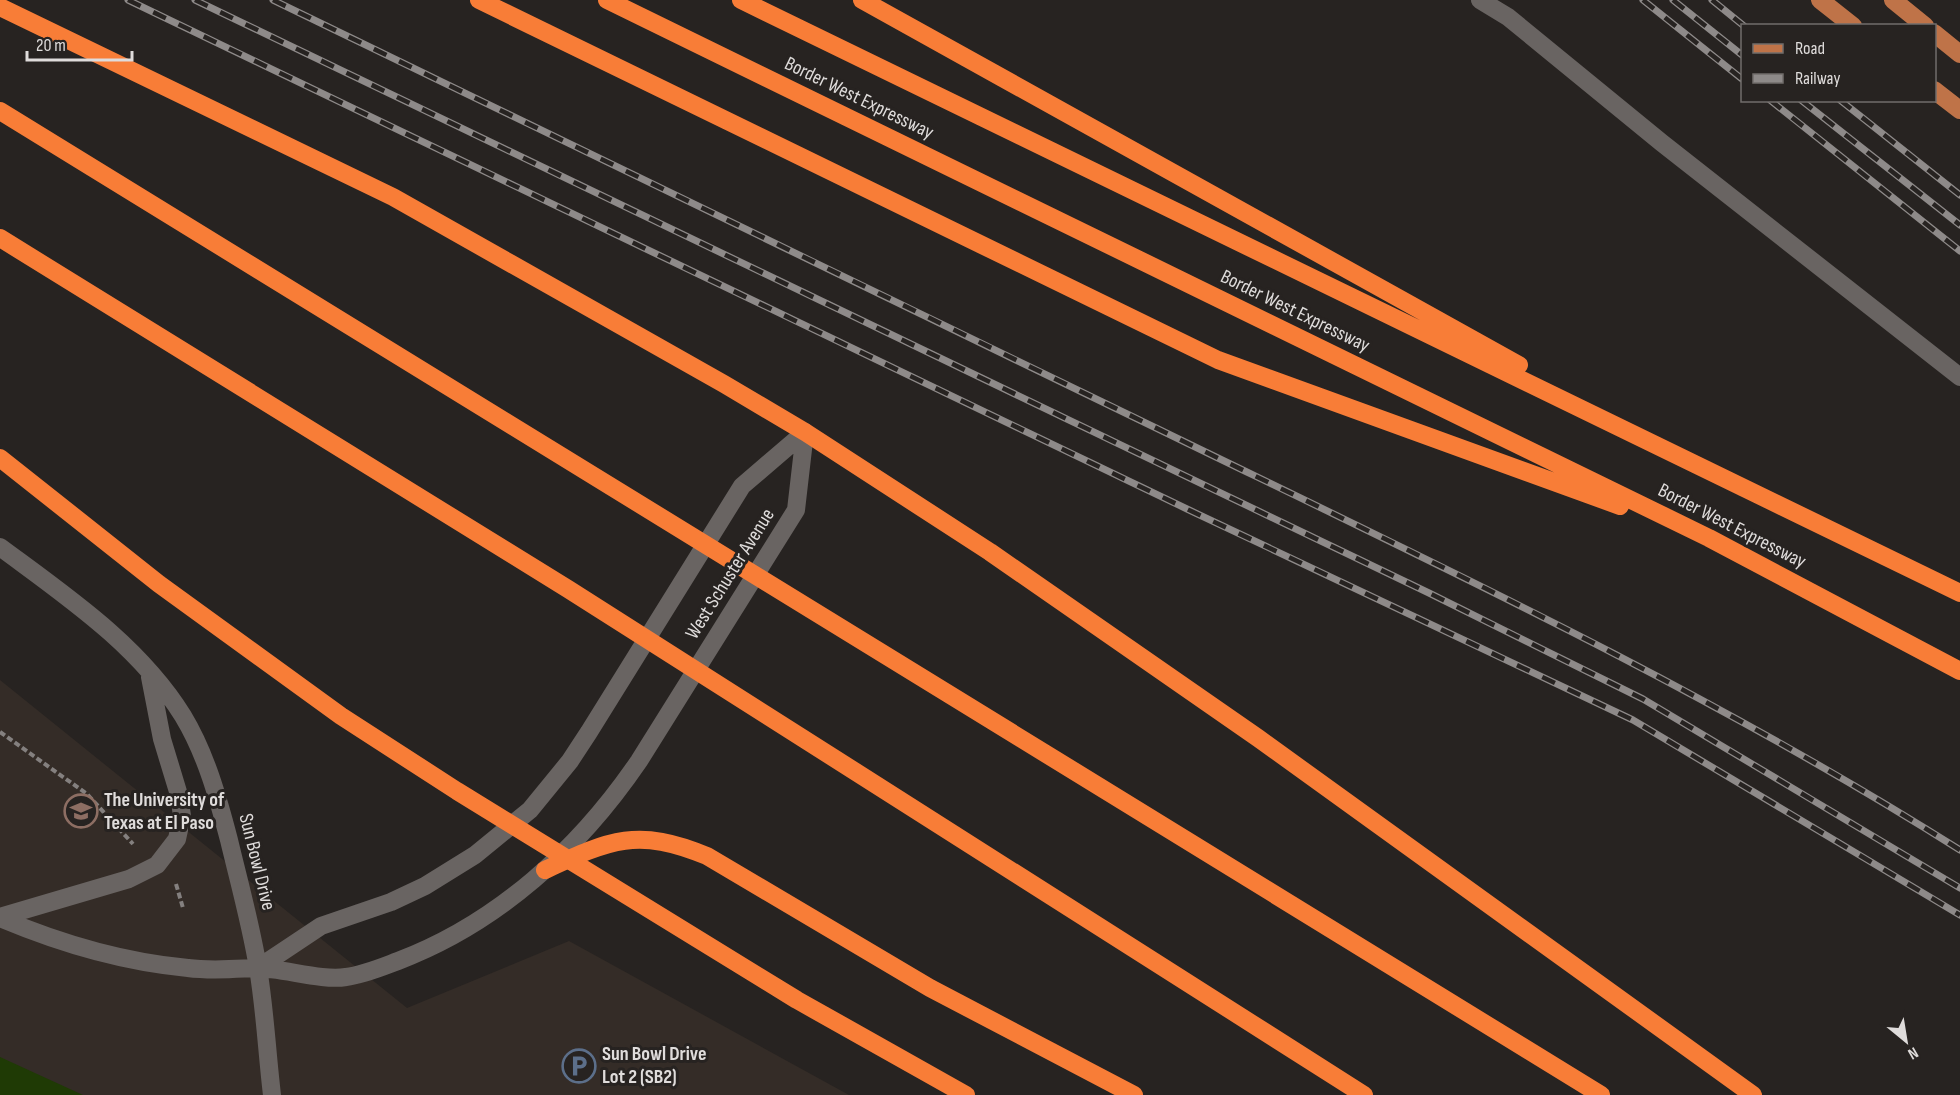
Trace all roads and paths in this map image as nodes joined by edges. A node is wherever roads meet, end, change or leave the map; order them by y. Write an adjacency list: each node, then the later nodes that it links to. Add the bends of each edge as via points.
1 (479, 0): 21 (highway, via 1218,360)
2 (607, 0): 21 (highway, Border West Expressway)
3 (741, 0): 20 (highway, Border West Expressway)
4 (862, 0): 20 (highway)
5 (1480, 0): 17 (main road, via 1508,17 1671,151)
6 (1820, 0): 9 (main road)
7 (1893, 0): 10 (main road)
8 (0, 7): 18 (highway, via 393,197)
9 (1850, 24)
10 (1923, 24)
11 (1936, 34): 12 (main road)
12 (1960, 54)
13 (1936, 91): 14 (main road)
14 (1960, 110)
15 (0, 111): 33 (highway)
16 (0, 238): 37 (highway, via 777,720)
17 (1960, 377)
18 (805, 432): 28 (main road, West Schuster Avenue, via 796,510 781,536 616,794 579,839); 32 (main road, West Schuster Avenue, via 742,486 589,732 530,810 484,849 425,886 352,918 321,926); 38 (highway, via 990,552 1258,738)
19 (0, 458): 35 (highway, via 232,639 341,716 797,1000)
20 (1698, 466): 23 (highway, Border West Expressway)
21 (1709, 538): 24 (highway, Border West Expressway)
22 (0, 547): 25 (main road, Sun Bowl Drive, via 84,610)
23 (1960, 594)
24 (1960, 671)
25 (149, 672): 31 (main road, via 162,739 179,795 182,816 177,839 157,865 129,879); 32 (main road, Sun Bowl Drive, via 182,716 212,781)
26 (0, 732): 27 (path, via 87,794)
27 (133, 844)
28 (545, 870): 32 (main road, West Schuster Avenue, via 478,921 384,966 345,978); 36 (highway, via 616,840 637,838 687,848 707,856 930,988)
29 (175, 880): 30 (path)
30 (183, 908)
31 (0, 917): 32 (main road, West Schuster Avenue, via 37,934 115,957 187,968)
32 (258, 968): 34 (main road, Sun Bowl Drive)
33 (1593, 1090)
34 (272, 1095)
35 (966, 1095)
36 (1134, 1095)
37 (1364, 1095)
38 (1753, 1095)

